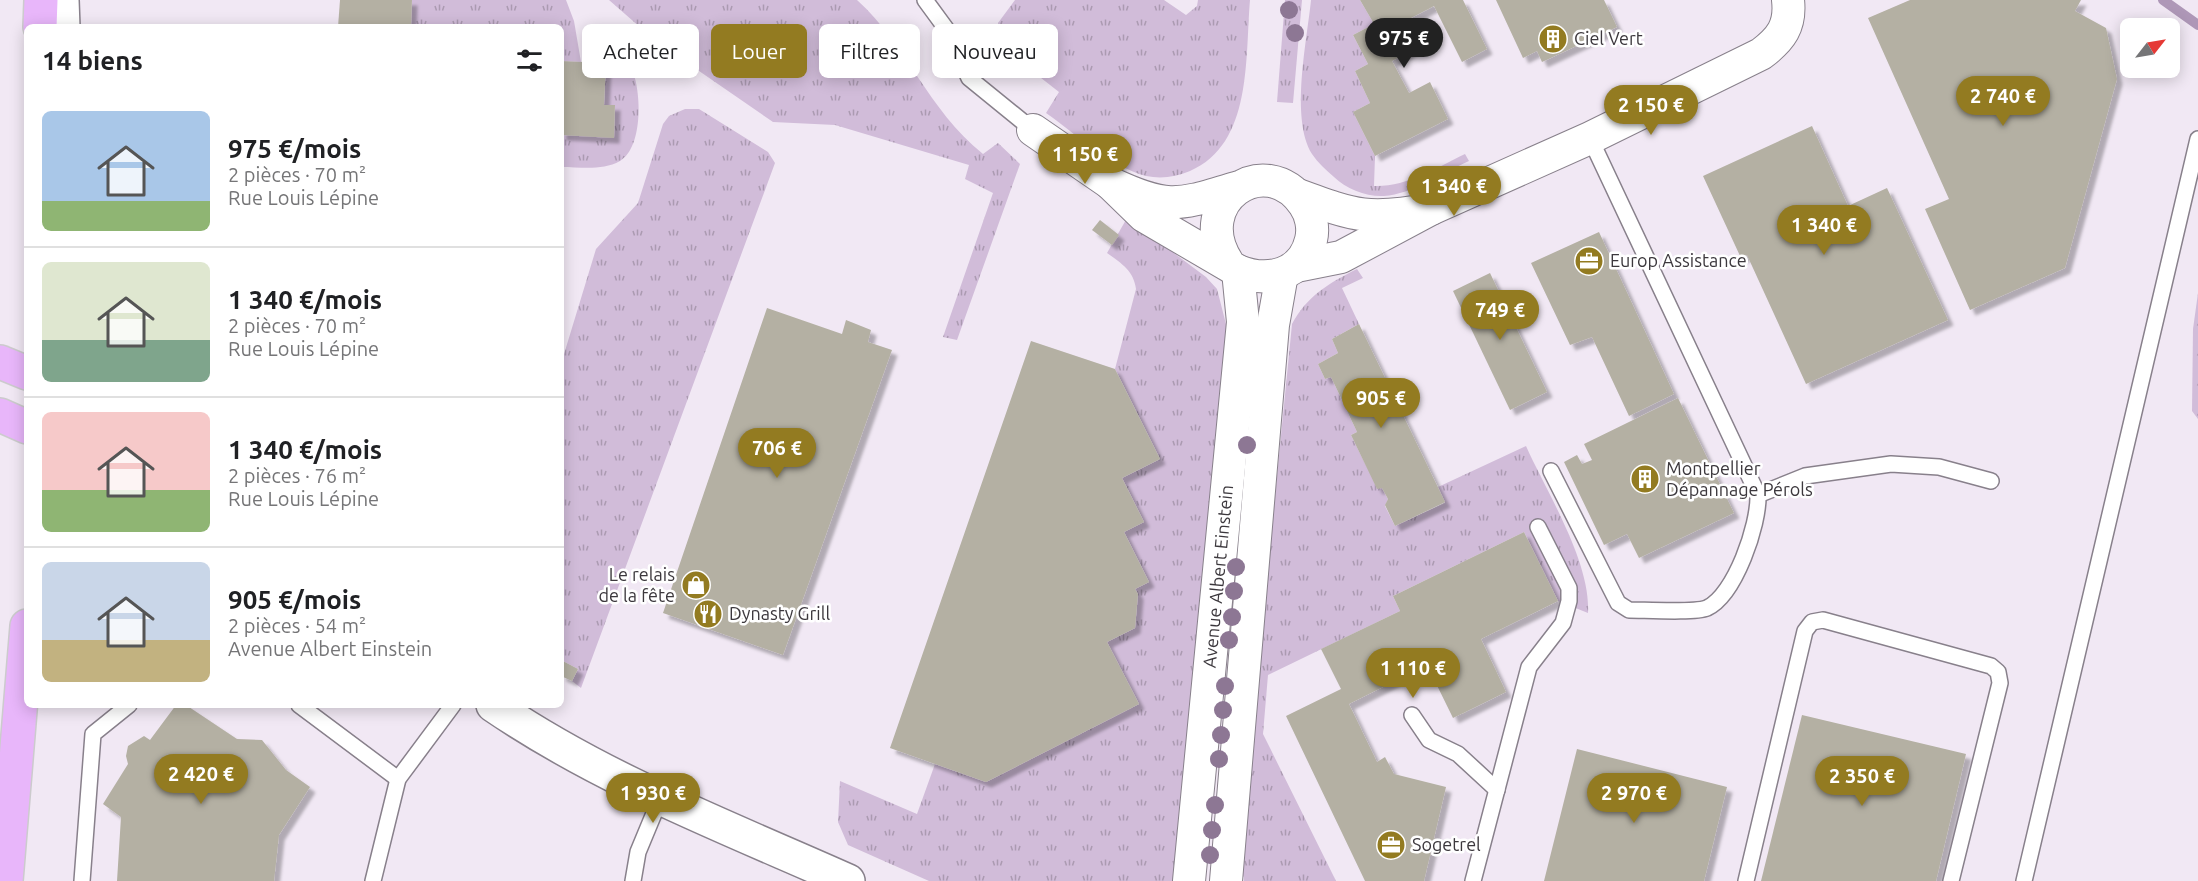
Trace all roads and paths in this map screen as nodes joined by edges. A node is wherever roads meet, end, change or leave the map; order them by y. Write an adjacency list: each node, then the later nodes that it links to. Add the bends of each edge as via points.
1 (41, 0): 5 (main road)
2 (62, 0): 6 (street)
3 (926, 0): 7 (lane, via 947,30 969,78)
4 (1788, 0): 8 (street, via 1787,27 1761,54)
5 (40, 24)
6 (63, 24)
7 (1033, 130): 10 (street)
8 (1590, 138): 13 (street); 22 (lane)
9 (2198, 139): 43 (lane)
10 (1110, 183): 11 (street, via 1142,198 1182,204); 14 (street, via 1144,216)
11 (1239, 187): 12 (street, via 1271,181); 14 (street, via 1218,211 1215,227 1216,240)
12 (1298, 195): 13 (street, via 1369,217); 15 (street, via 1312,223 1312,238 1306,254)
13 (1431, 209): 15 (street, via 1341,257)
14 (1233, 267): 15 (street, via 1252,277 1267,278); 38 (street, Avenue Albert Einstein, via 1243,322)
15 (1289, 270): 39 (street, Avenue Albert Einstein, via 1274,325)
16 (0, 362): 17 (main road)
17 (24, 372)
18 (0, 415): 19 (main road)
19 (24, 426)
20 (1551, 471): 22 (lane, via 1618,603 1629,610 1704,609 1720,600 1733,583 1759,510)
21 (1991, 481): 22 (lane, via 1940,467 1891,464 1805,476)
22 (1758, 495)
23 (1538, 527): 31 (lane, via 1569,588 1569,601 1563,623 1529,667)
24 (24, 662): 34 (main road)
25 (125, 708): 35 (lane, via 93,734)
26 (303, 708): 30 (lane)
27 (451, 708): 30 (lane)
28 (498, 708): 32 (street, via 547,741)
29 (1412, 715): 31 (lane, via 1429,740 1458,754)
30 (399, 779): 36 (lane)
31 (1497, 790): 40 (lane)
32 (660, 799): 33 (street); 37 (lane, via 638,852)
33 (833, 878)
34 (6, 881)
35 (82, 881)
36 (373, 881)
37 (633, 881)
38 (1189, 881)
39 (1226, 881)
40 (1473, 881)
41 (1746, 881): 42 (lane, via 1805,631 1812,622 1823,620 1991,666 1998,672 2000,683)
42 (1951, 881)
43 (2024, 881)

